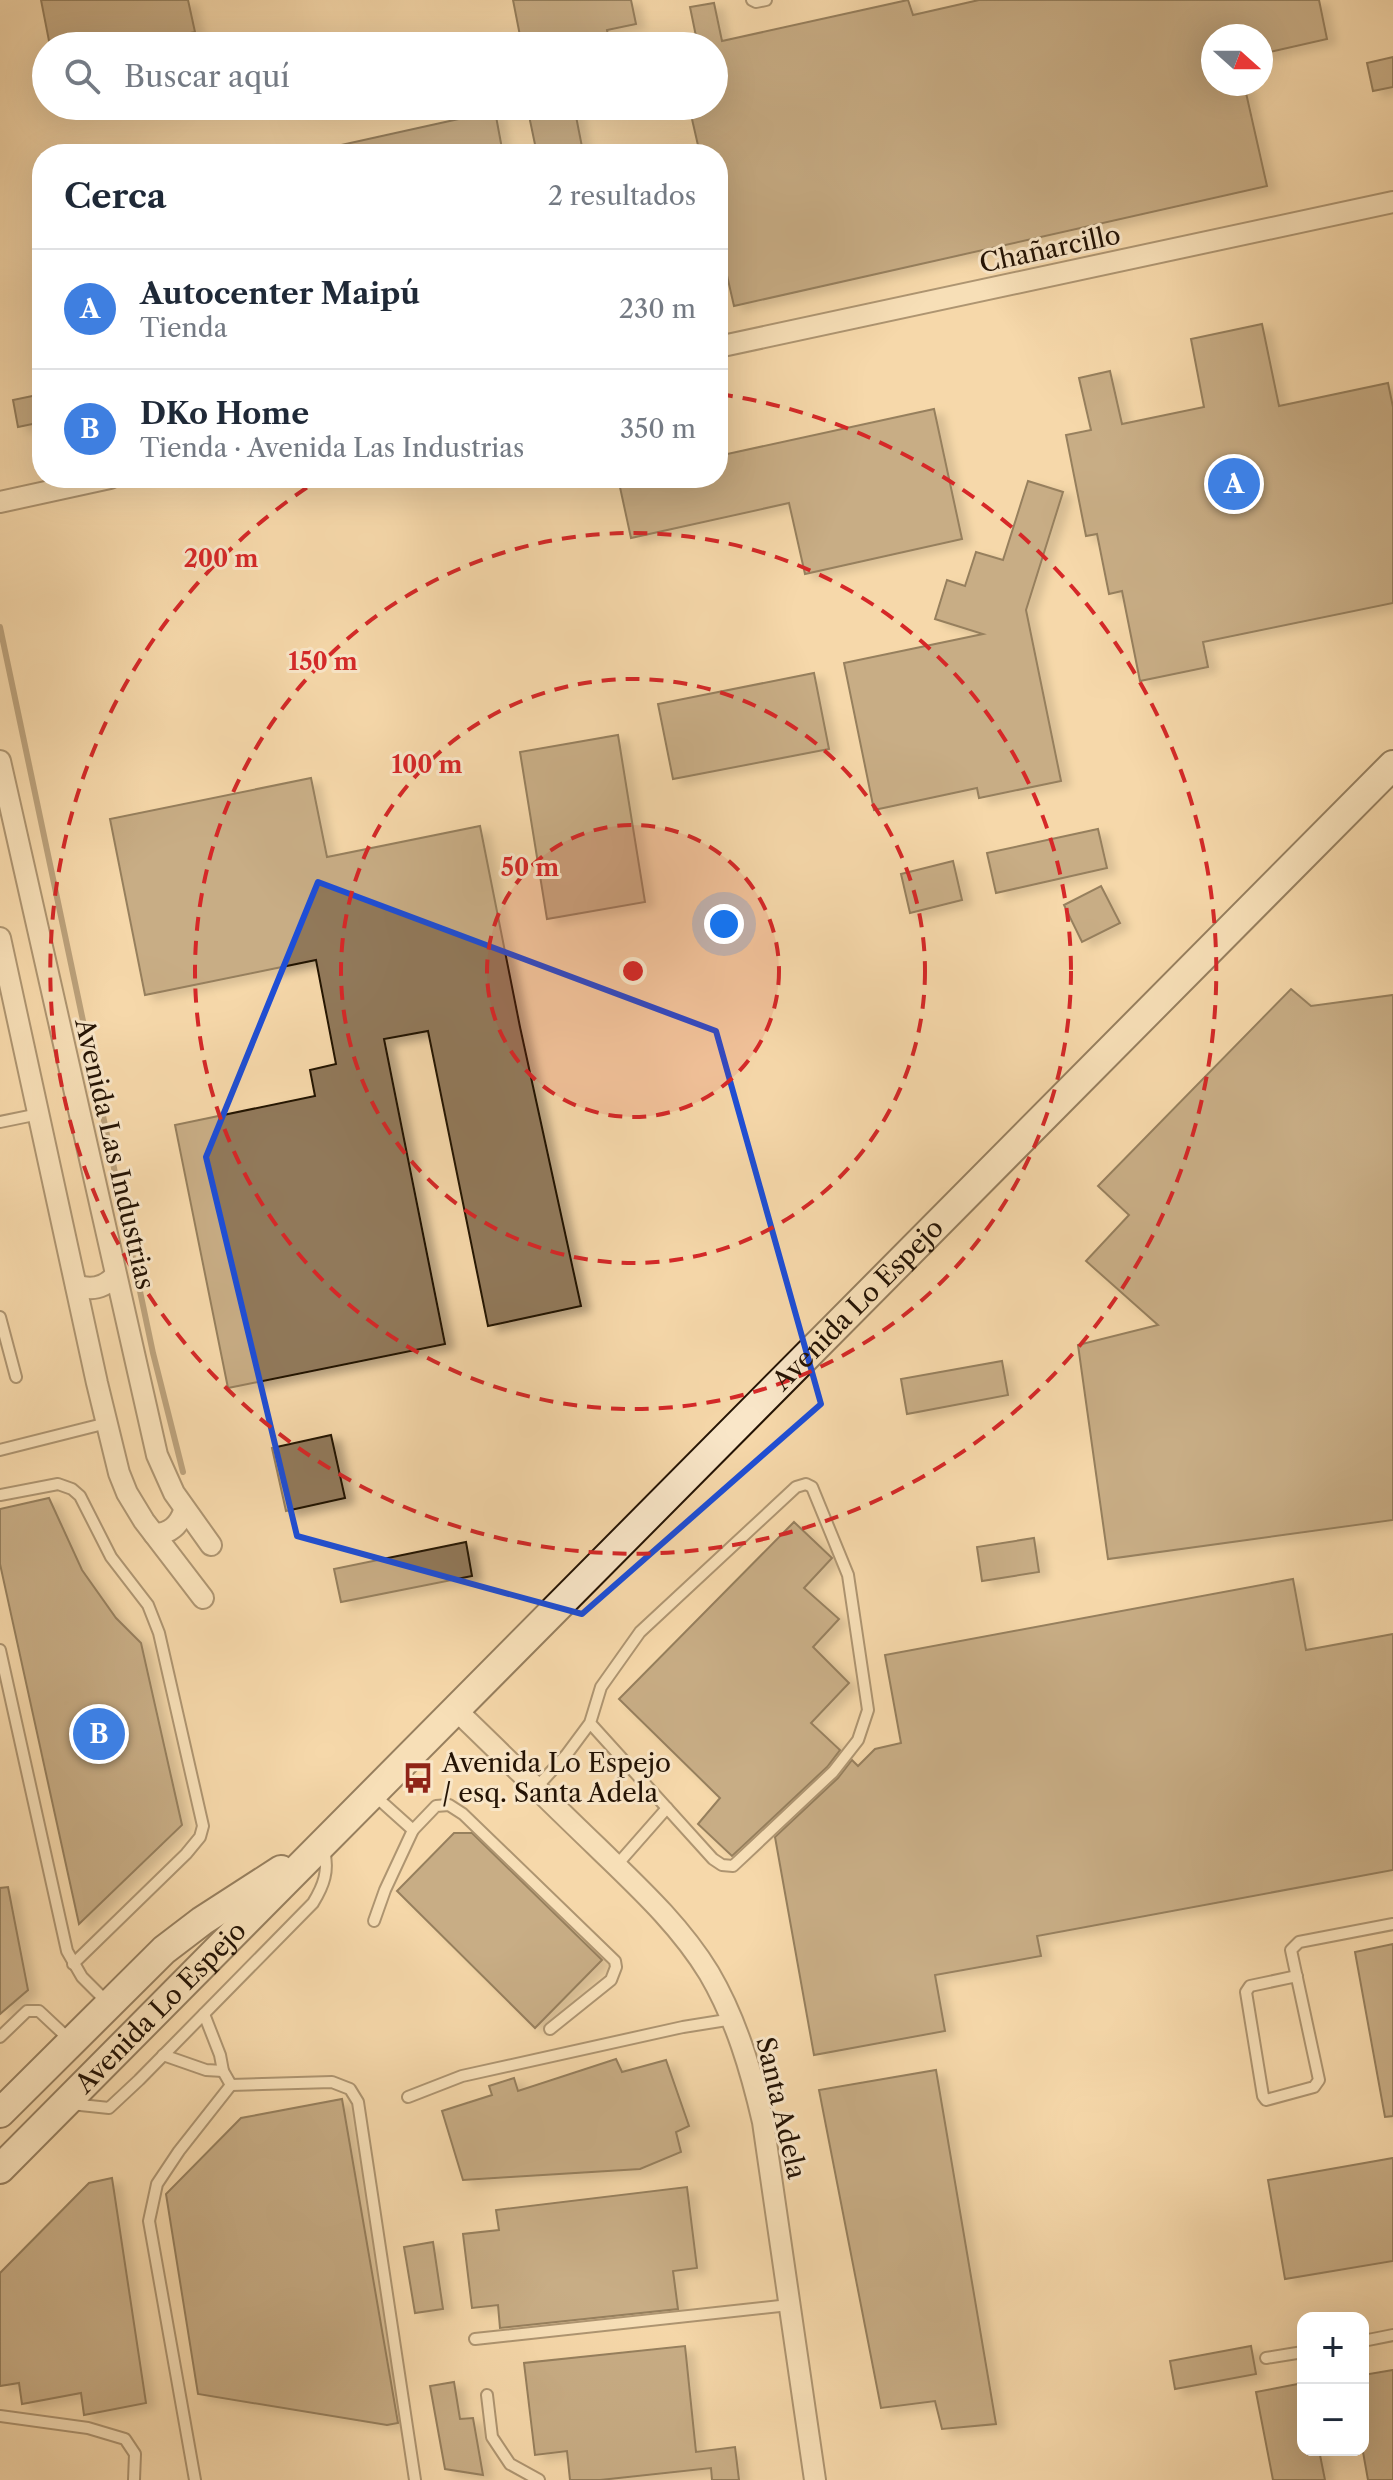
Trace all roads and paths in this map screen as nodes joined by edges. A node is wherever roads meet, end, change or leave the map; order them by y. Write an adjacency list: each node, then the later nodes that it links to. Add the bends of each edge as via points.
1 (752, 0): 2 (lane)
2 (766, 0)
3 (1393, 202): 4 (street, Chañarcillo)
4 (728, 345)
5 (64, 488): 6 (street)
6 (0, 502)
7 (0, 761): 12 (street, Avenida Las Industrias)
8 (1393, 765): 24 (main road, Avenida Lo Espejo)
9 (0, 938): 10 (street)
10 (39, 1114): 11 (lane); 13 (street)
11 (0, 1122)
12 (115, 1276): 13 (street, via 97,1288); 19 (street, Avenida Las Industrias, via 157,1455)
13 (76, 1285): 16 (street)
14 (0, 1317): 15 (lane)
15 (16, 1377)
16 (107, 1423): 17 (lane); 20 (street, via 127,1493)
17 (0, 1450)
18 (0, 1495): 34 (lane, via 58,1484 72,1489 111,1557 148,1605 203,1826 186,1854)
19 (184, 1511): 20 (street, via 173,1529); 21 (street, Avenida Las Industrias)
20 (154, 1534): 22 (street)
21 (211, 1545)
22 (203, 1598)
23 (0, 1650): 34 (lane)
24 (456, 1710): 26 (street, Santa Adela); 27 (main road, Avenida Lo Espejo)
25 (590, 1723): 26 (lane); 28 (lane); 28 (lane, via 601,1687 640,1632 796,1487 812,1487 848,1575 868,1710 858,1740 833,1772 733,1866 713,1859)
26 (536, 1788): 31 (street, Santa Adela)
27 (373, 1793): 29 (lane); 30 (main road, Avenida Lo Espejo)
28 (667, 1808): 31 (lane)
29 (413, 1830): 32 (lane); 40 (lane, via 436,1806 449,1805 615,1961 611,1980)
30 (322, 1844): 36 (main road, Avenida Lo Espejo, via 202,1921); 37 (lane, via 327,1863 324,1886 313,1903); 38 (main road, Avenida Lo Espejo)
31 (616, 1866): 39 (street, Santa Adela, via 693,1949)
32 (374, 1921)
33 (1393, 1924): 35 (lane, via 1299,1942 1291,1950)
34 (73, 1964): 36 (lane, via 82,1977)
35 (1297, 1976): 35 (lane, via 1319,2080 1314,2087 1266,2100 1246,1992 1250,1986)
36 (116, 1998): 38 (main road, via 130,1991 143,1999); 42 (main road, Avenida Lo Espejo)
37 (204, 2014): 43 (lane); 44 (lane)
38 (149, 2019): 47 (main road, Avenida Lo Espejo)
39 (733, 2019): 46 (lane, via 462,2076); 50 (street, Santa Adela, via 763,2122)
40 (550, 2029)
41 (0, 2037): 42 (lane, via 27,2011 39,2011)
42 (72, 2041): 48 (main road, Avenida Lo Espejo)
43 (163, 2055): 44 (lane); 47 (lane, via 109,2108)
44 (223, 2071): 45 (lane)
45 (231, 2085): 59 (lane, via 157,2184 149,2221); 60 (lane, via 332,2082 350,2089 358,2102)
46 (408, 2097)
47 (65, 2104): 49 (main road, Avenida Lo Espejo)
48 (0, 2113)
49 (0, 2169)
50 (789, 2305): 52 (lane); 62 (street, Santa Adela)
51 (1393, 2335): 53 (lane)
52 (475, 2339)
53 (1369, 2340)
54 (1297, 2353): 55 (lane)
55 (1266, 2358)
56 (487, 2395): 61 (lane, via 492,2437 510,2464)
57 (0, 2416): 58 (lane, via 88,2428 125,2439 135,2454)
58 (134, 2480)
59 (195, 2480)
60 (415, 2480)
61 (539, 2480)
62 (815, 2480)

